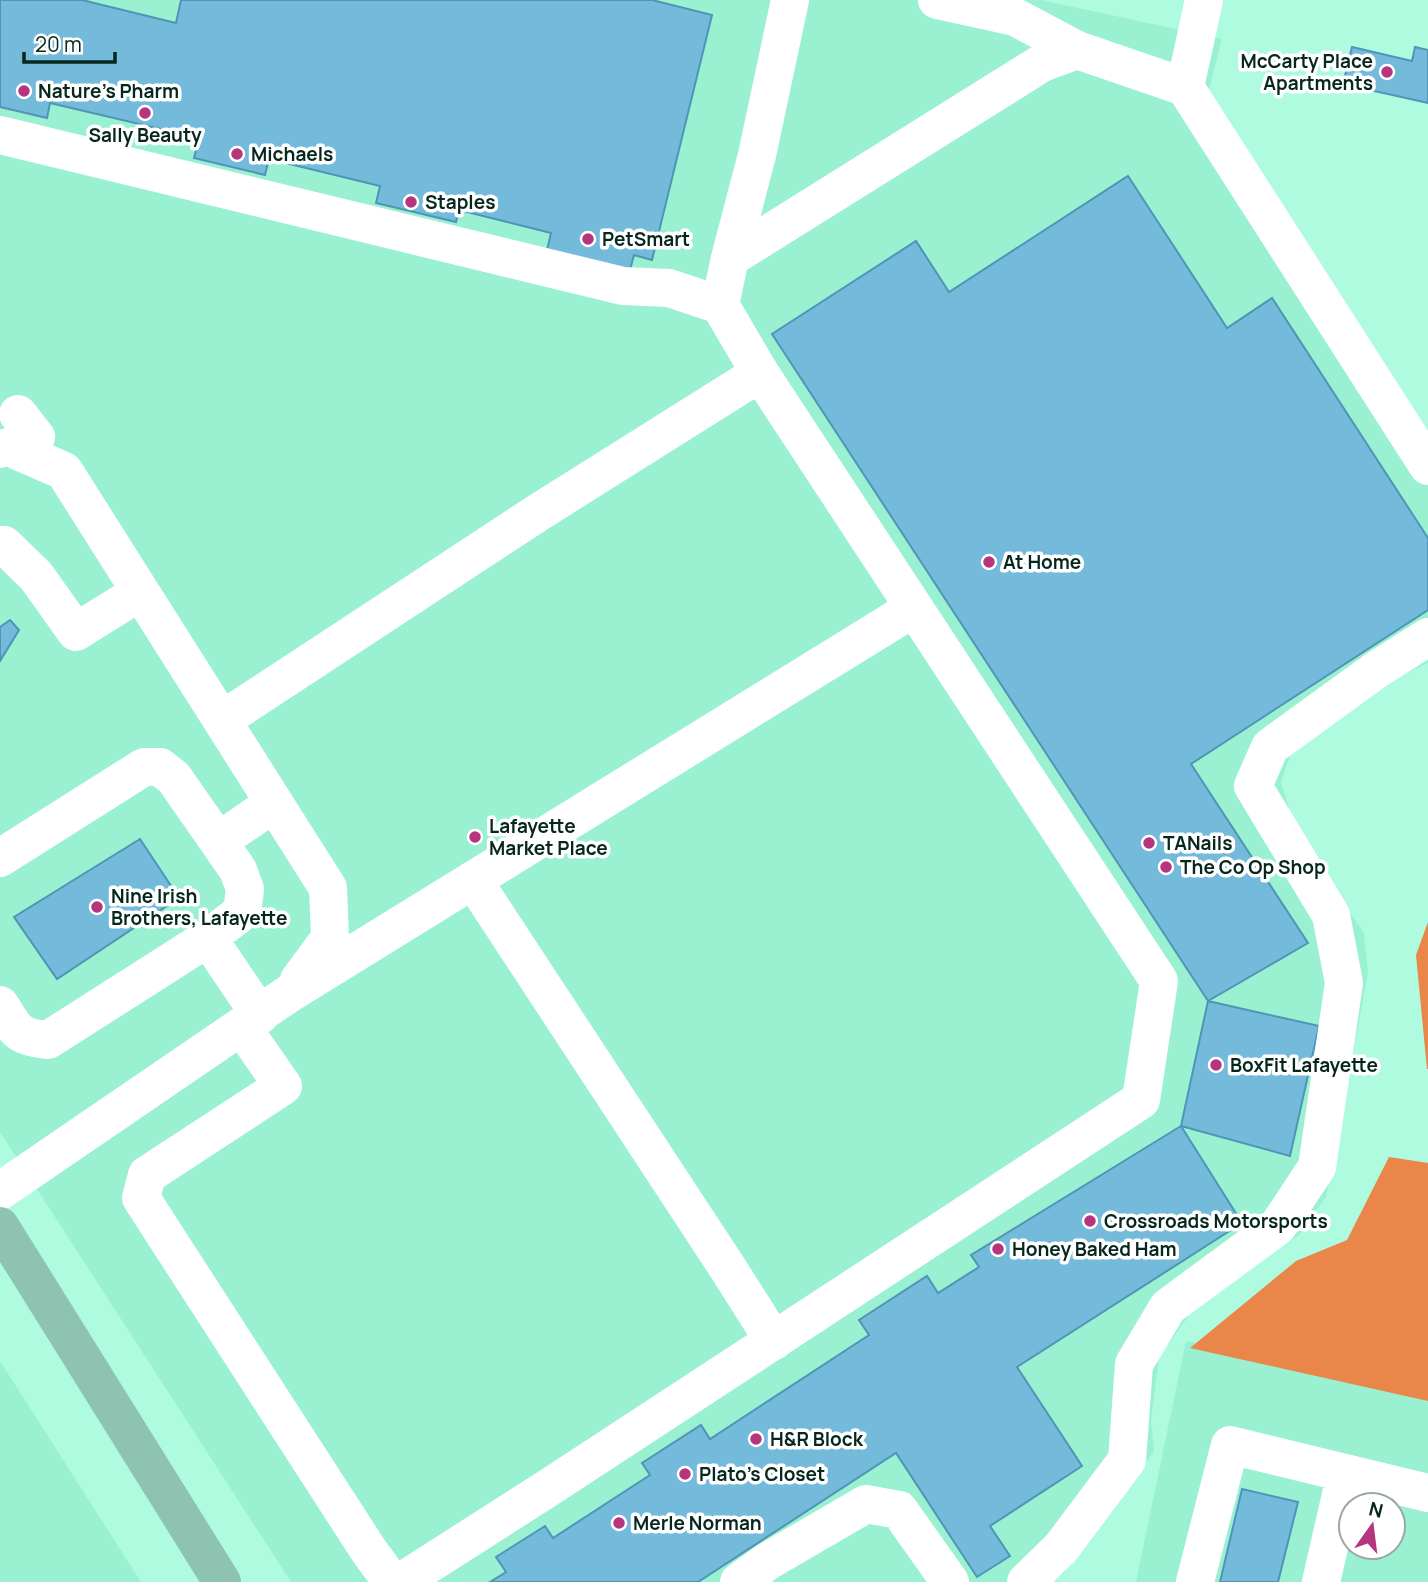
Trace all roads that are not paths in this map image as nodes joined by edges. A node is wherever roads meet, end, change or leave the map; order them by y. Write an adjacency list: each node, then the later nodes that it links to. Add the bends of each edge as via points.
1 (790, 0): 7 (lane)
2 (937, 0): 4 (lane, via 1015,17)
3 (1204, 0): 5 (lane)
4 (1077, 51): 5 (lane); 7 (lane, via 1042,63)
5 (1185, 88): 12 (lane)
6 (0, 135): 8 (lane, via 623,286 669,288)
7 (730, 258): 8 (lane)
8 (720, 305): 9 (lane)
9 (760, 373): 15 (lane); 17 (lane)
10 (19, 414): 11 (lane, via 36,437)
11 (14, 452): 14 (lane, via 64,471)
12 (1428, 466)
13 (0, 545): 14 (lane, via 36,576 76,632)
14 (140, 592): 17 (lane)
15 (914, 608): 21 (lane); 28 (lane, via 1159,981 1141,1100)
16 (1428, 637): 36 (lane, via 1270,747 1253,786 1331,915 1344,982 1317,1167 1278,1226 1168,1307 1134,1364 1128,1460 1061,1548)
17 (222, 720): 18 (lane)
18 (274, 803): 19 (lane); 23 (lane, via 328,888 330,938)
19 (219, 841): 20 (lane, via 174,778 160,767 144,766); 22 (lane, via 245,890 242,912)
20 (0, 858)
21 (473, 880): 23 (lane); 28 (lane)
22 (208, 938): 24 (lane, via 48,1040 28,1038 16,1030); 25 (lane)
23 (290, 993): 25 (lane)
24 (0, 1005)
25 (251, 1021): 26 (lane); 32 (lane, via 283,1086 147,1175 141,1198)
26 (0, 1191)
27 (0, 1226): 31 (main road)
28 (774, 1341): 33 (lane)
29 (1346, 1473): 30 (lane); 37 (lane, via 1230,1445); 38 (lane)
30 (1428, 1493)
31 (222, 1582)
32 (392, 1582)
33 (401, 1582)
34 (739, 1582): 35 (lane, via 866,1504 899,1510)
35 (950, 1582)
36 (1026, 1582)
37 (1195, 1582)
38 (1321, 1582)

